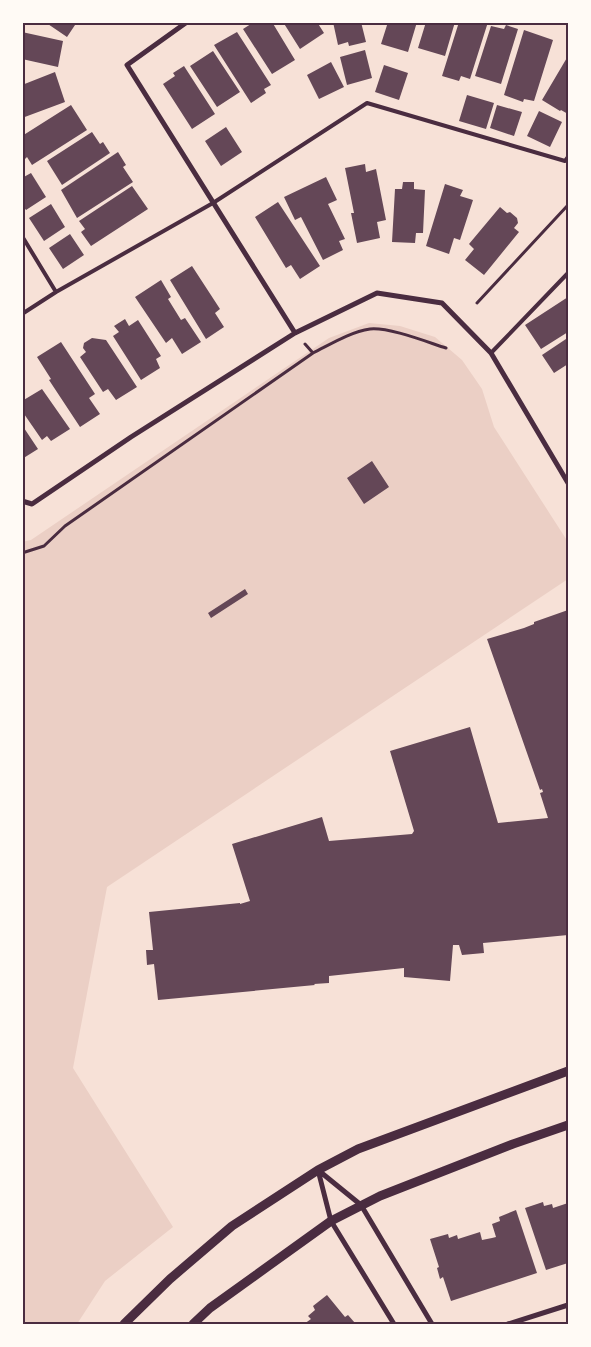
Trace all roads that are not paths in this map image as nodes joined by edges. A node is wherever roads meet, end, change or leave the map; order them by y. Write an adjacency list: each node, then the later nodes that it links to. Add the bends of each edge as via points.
1 (187, 22): 3 (street, via 127,65)
2 (568, 157): 3 (lane, via 565,161 367,103)
3 (213, 203): 6 (lane); 8 (street)
4 (22, 236): 6 (lane)
5 (568, 273): 9 (lane)
6 (56, 292): 7 (lane)
7 (22, 314)
8 (295, 333): 9 (street, via 377,293 442,303); 11 (street, via 32,504)
9 (491, 353): 10 (street)
10 (568, 483)
11 (22, 501)
12 (568, 1071): 14 (street, via 358,1149)
13 (568, 1125): 15 (street)
14 (318, 1170): 15 (street); 16 (street); 18 (street, via 232,1226)
15 (361, 1205): 16 (street); 21 (street)
16 (331, 1221): 19 (street, via 210,1308); 20 (street)
17 (568, 1306): 22 (street)
18 (124, 1324)
19 (193, 1324)
20 (394, 1324)
21 (432, 1324)
22 (508, 1324)

